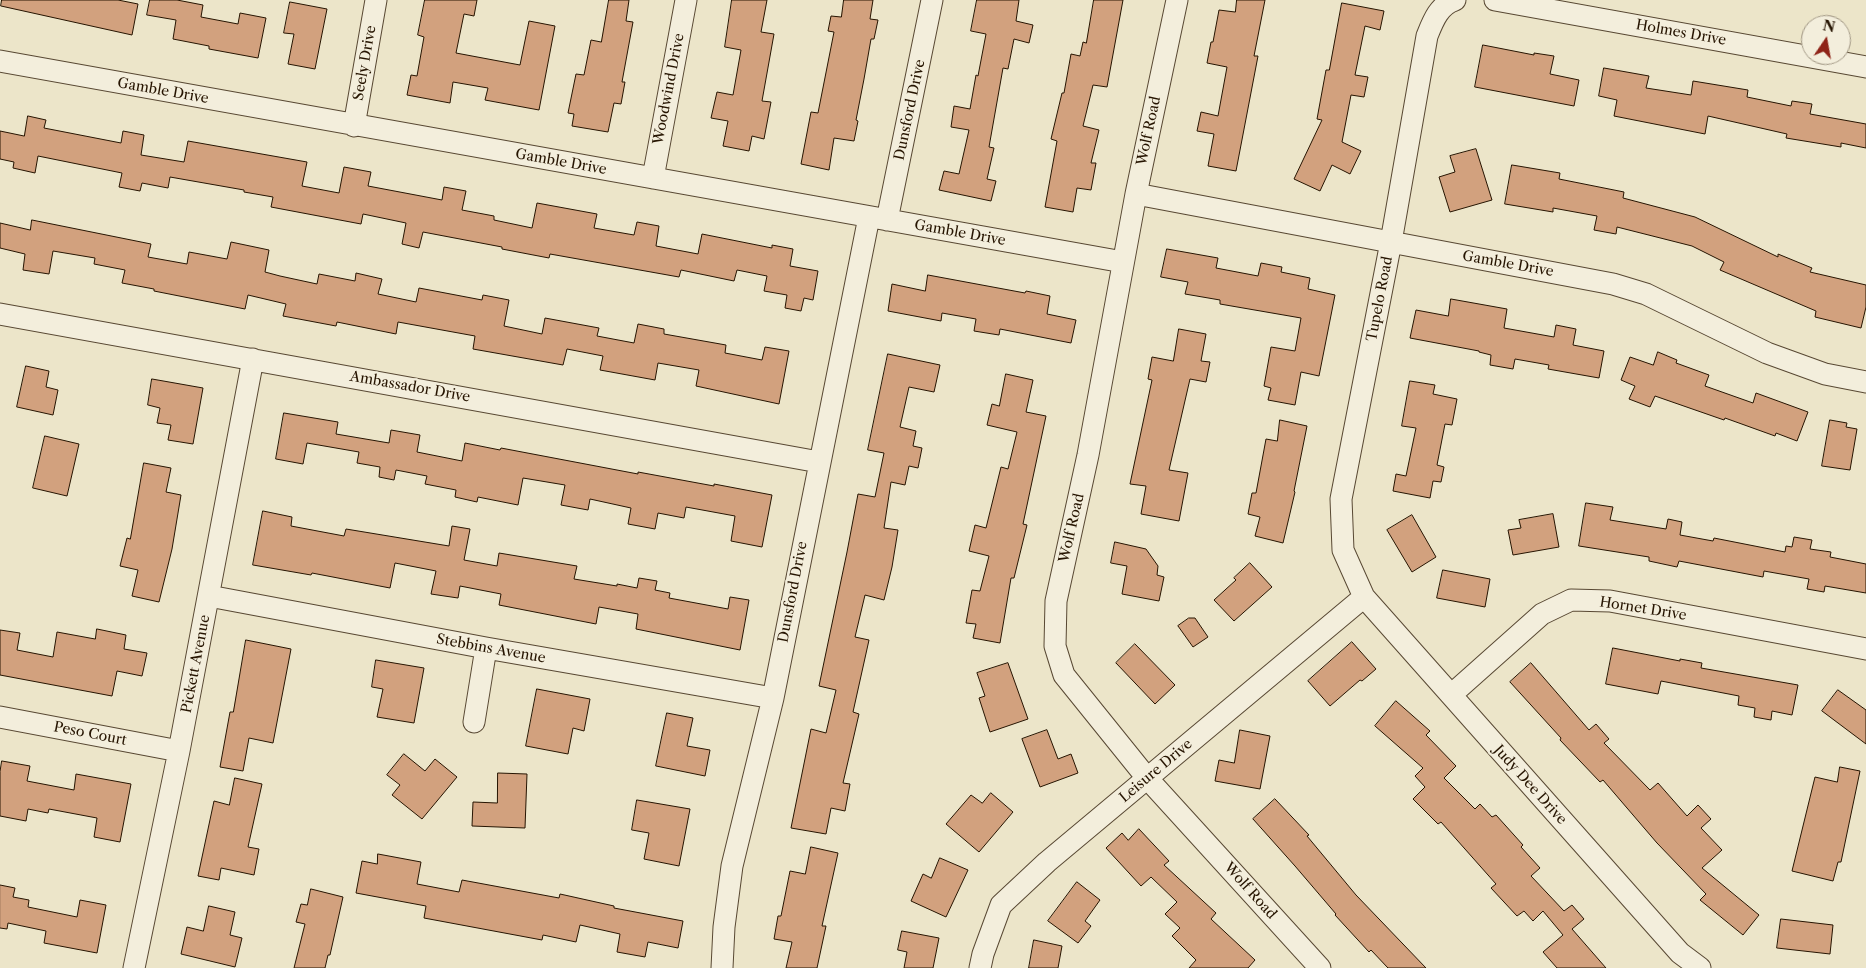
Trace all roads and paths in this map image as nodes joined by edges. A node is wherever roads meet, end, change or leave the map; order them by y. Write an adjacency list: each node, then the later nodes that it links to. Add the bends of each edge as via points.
1 (376, 0): 9 (street, Seely Drive)
2 (686, 0): 10 (street, Woodwind Drive)
3 (932, 0): 12 (street, Dunsford Drive)
4 (1177, 0): 11 (street, Wolf Road)
5 (1495, 0): 8 (street, Holmes Drive)
6 (1451, 1): 13 (street, Tupelo Road, via 1435,16 1427,36)
7 (0, 61): 9 (street, Gamble Drive)
8 (1866, 67)
9 (354, 126): 10 (street, Gamble Drive)
10 (653, 178): 12 (street, Gamble Drive)
11 (1136, 194): 13 (street, Gamble Drive); 14 (street, Wolf Road)
12 (878, 218): 14 (street, Gamble Drive); 18 (street, Dunsford Drive)
13 (1391, 242): 17 (street, Gamble Drive, via 1613,284 1646,294 1767,353 1825,374); 20 (street, Tupelo Road, via 1341,499 1343,550)
14 (1123, 262): 28 (street, Wolf Road, via 1088,456 1056,601 1055,646 1064,674)
15 (0, 314): 16 (street, Ambassador Drive)
16 (253, 359): 18 (street, Ambassador Drive); 19 (street, Pickett Avenue)
17 (1866, 382)
18 (819, 462): 24 (street, Dunsford Drive)
19 (209, 596): 21 (street, Stebbins Avenue); 27 (street, Pickett Avenue)
20 (1364, 598): 23 (street, Judy Dee Drive); 28 (street, Leisure Drive)
21 (486, 648): 24 (street, Stebbins Avenue); 26 (street)
22 (1866, 649): 23 (street, Hornet Drive, via 1610,602 1571,600 1542,614)
23 (1451, 696): 33 (street, Judy Dee Drive, via 1680,953)
24 (773, 698): 30 (street, Dunsford Drive, via 732,866)
25 (0, 718): 27 (street, Peso Court)
26 (474, 722)
27 (179, 751): 29 (street, Pickett Avenue)
28 (1147, 778): 31 (street, Leisure Drive, via 1001,905); 32 (street, Wolf Road)
29 (134, 968)
30 (722, 968)
31 (980, 968)
32 (1320, 968)
33 (1700, 968)

